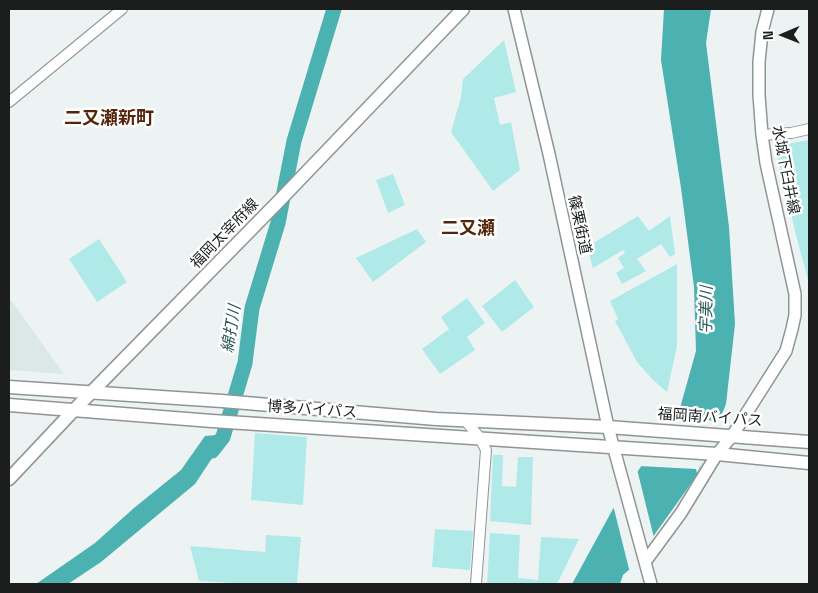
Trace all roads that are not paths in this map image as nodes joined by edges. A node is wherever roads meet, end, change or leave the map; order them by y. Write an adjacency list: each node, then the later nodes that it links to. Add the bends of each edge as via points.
1 (122, 9): 5 (street)
2 (463, 9): 9 (main road, 福岡太宰府線)
3 (514, 9): 13 (main road, 篠栗街道)
4 (768, 9): 7 (main road, 水城下臼井線, via 759,62)
5 (9, 102)
6 (809, 129): 7 (street)
7 (762, 135): 14 (main road, 水城下臼井線, via 793,278 795,316 786,351)
8 (9, 387): 9 (main road, 博多バイパス)
9 (92, 392): 11 (main road, 福岡太宰府線); 12 (main road, 博多バイパス)
10 (9, 405): 11 (main road, 博多バイパス)
11 (74, 410): 15 (main road, 博多バイパス); 20 (main road, 福岡太宰府線)
12 (465, 420): 13 (main road, 博多バイパス); 15 (street)
13 (608, 427): 14 (main road, 福岡南バイパス); 17 (main road, 篠栗街道)
14 (732, 436): 16 (main road, 福岡南バイパス); 18 (main road, 水城下臼井線)
15 (480, 438): 17 (main road, 博多バイパス); 22 (street, via 486,450)
16 (809, 442)
17 (613, 448): 18 (main road); 21 (main road, 篠栗街道)
18 (714, 454): 19 (main road); 21 (main road, 水城下臼井線, via 681,513)
19 (809, 463)
20 (9, 479)
21 (645, 562): 23 (main road, 篠栗街道)
22 (476, 584)
23 (651, 584)

